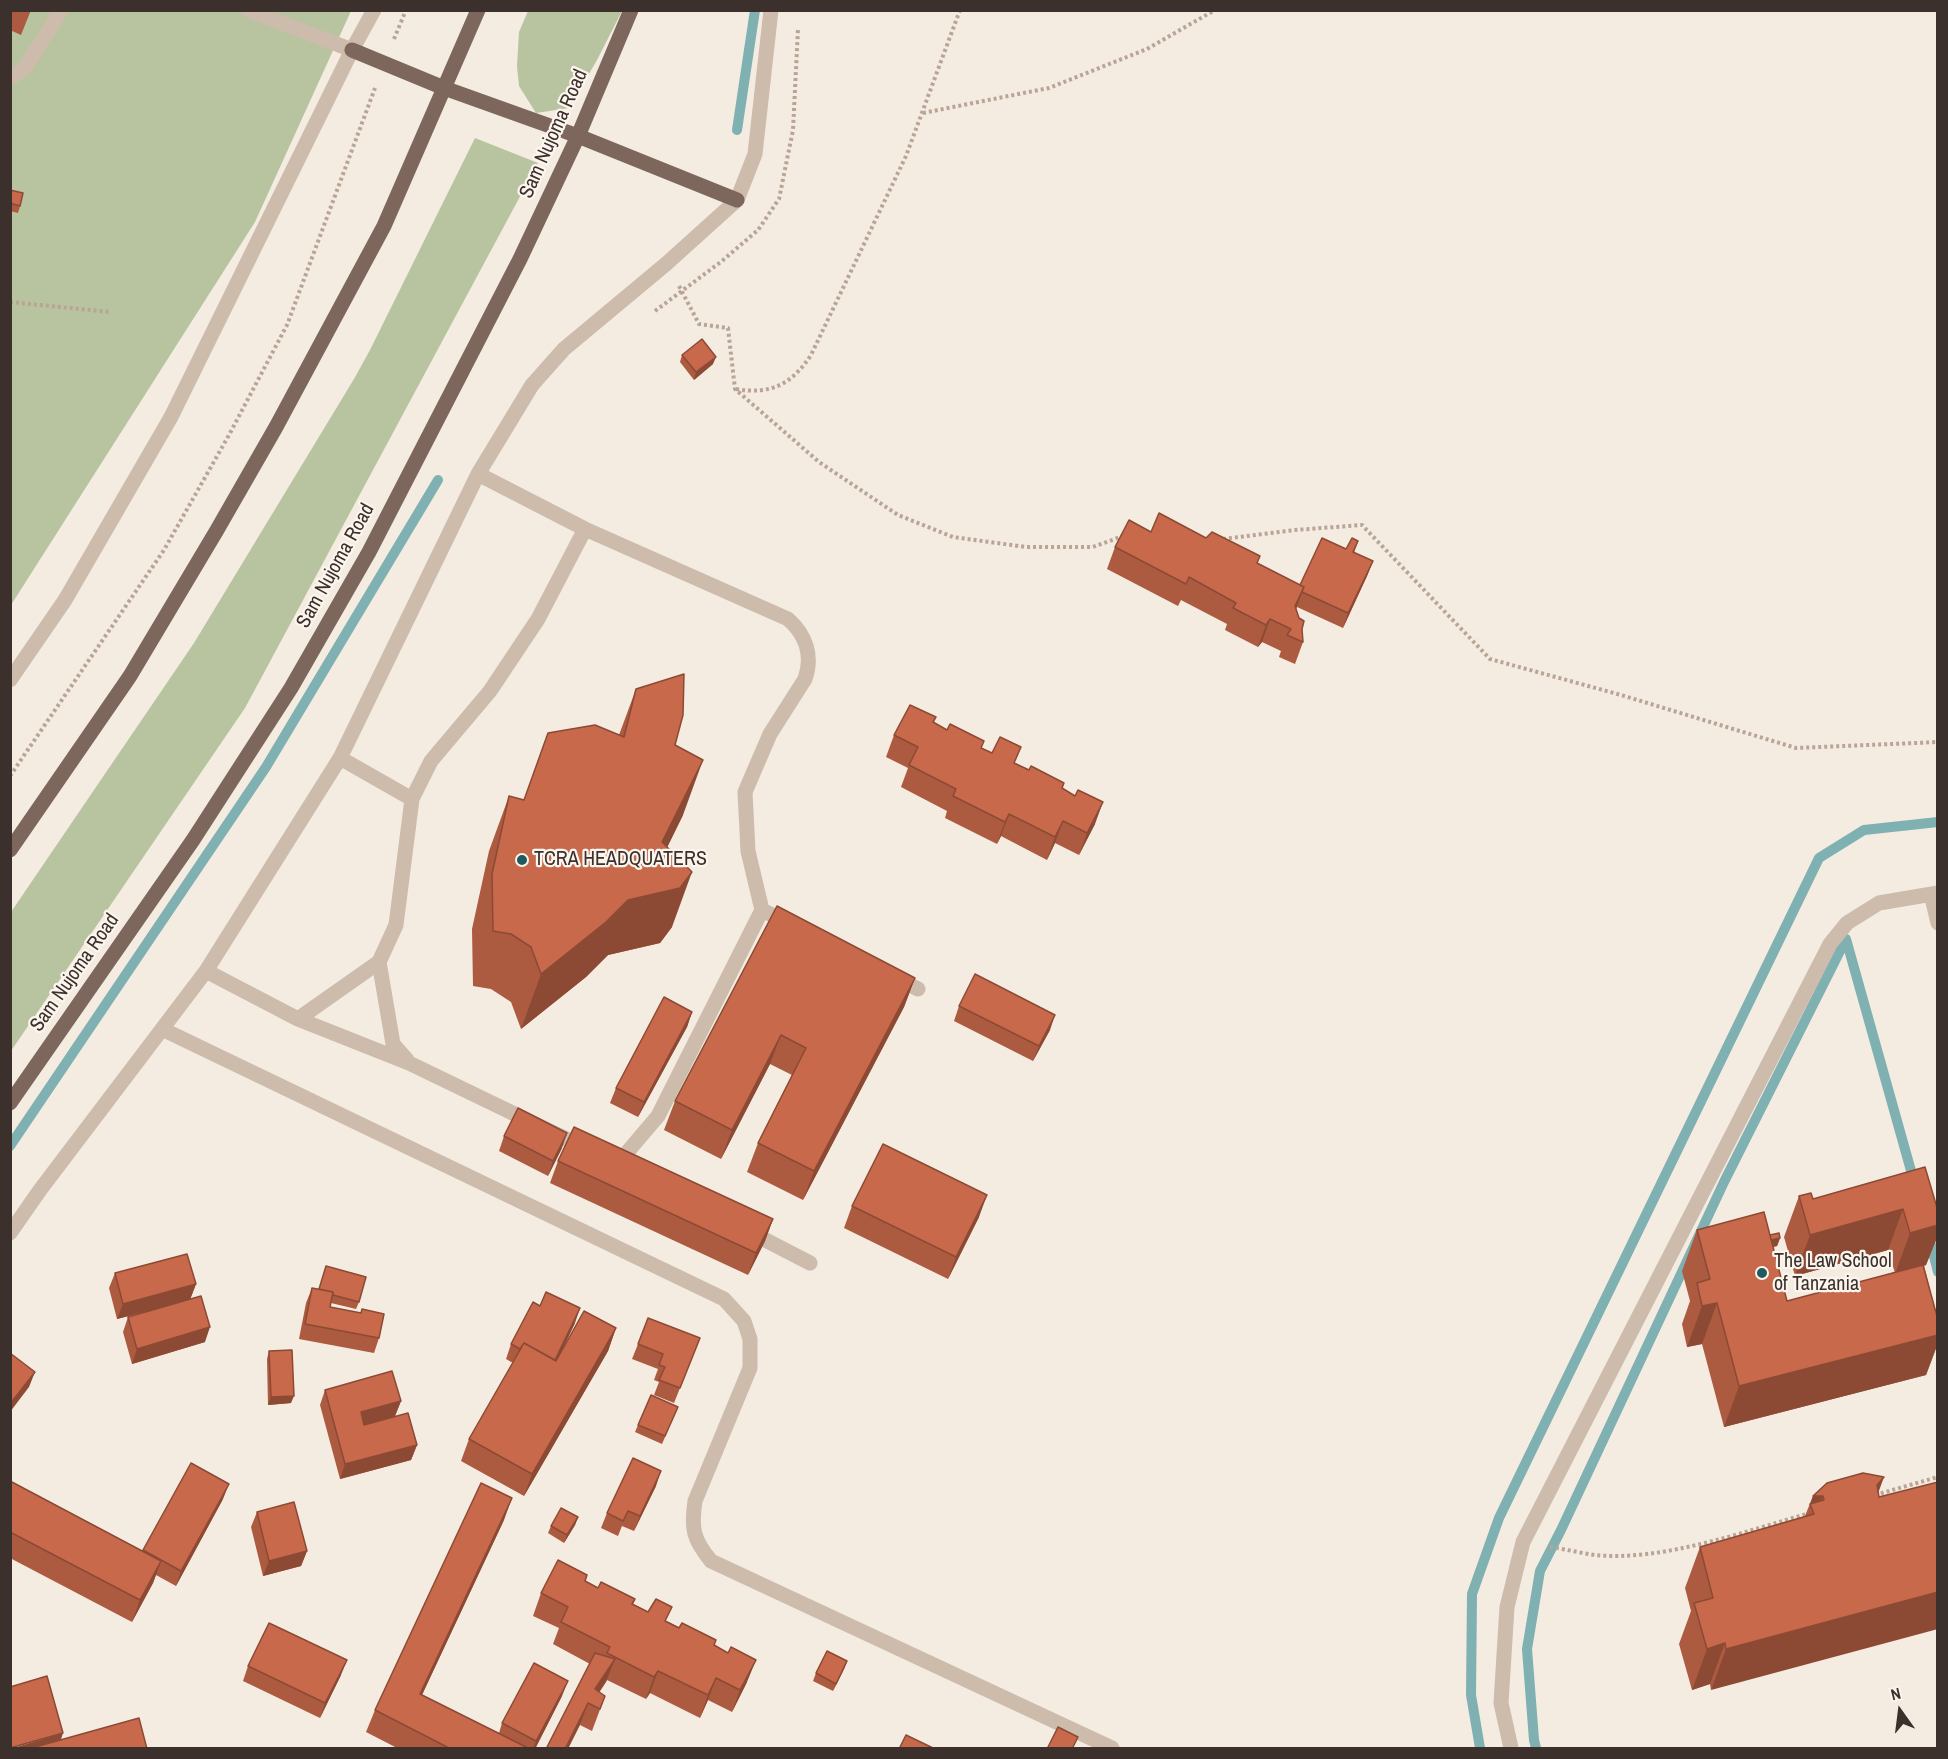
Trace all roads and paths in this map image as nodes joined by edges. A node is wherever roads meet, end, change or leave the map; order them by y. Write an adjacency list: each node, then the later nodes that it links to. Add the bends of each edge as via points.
1 (61, 10): 12 (street, via 25,68)
2 (248, 10): 10 (street)
3 (374, 10): 10 (street)
4 (406, 10): 11 (path)
5 (478, 10): 13 (main road)
6 (631, 10): 15 (main road, Sam Nujoma Road)
7 (771, 10): 16 (street, via 755,154)
8 (960, 10): 14 (path)
9 (1215, 10): 14 (path, via 1147,49 1049,88)
10 (352, 50): 11 (main road); 25 (street, via 171,417 65,600)
11 (383, 63): 13 (main road); 28 (path, via 282,335 164,550)
12 (10, 78)
13 (444, 88): 15 (main road); 30 (main road, via 384,226 217,530 130,676)
14 (922, 113): 20 (path, via 901,167 801,370 770,389)
15 (578, 136): 16 (main road); 42 (main road, Sam Nujoma Road, via 520,259 369,552 291,688 193,840)
16 (737, 200): 17 (street)
17 (666, 264): 20 (path, via 699,324 728,328); 21 (street, via 564,349 532,385)
18 (10, 302): 19 (path)
19 (110, 312)
20 (735, 389): 23 (path, via 819,462 898,515 953,537 1026,547 1093,547)
21 (478, 474): 22 (street); 27 (street)
22 (585, 529): 29 (street, via 538,619 490,691 431,761); 32 (street, via 788,619 804,636 809,659 805,679 770,734 745,792 748,851)
23 (1125, 535)
24 (1215, 540): 26 (path, via 1362,525 1490,659 1796,748)
25 (10, 680)
26 (1938, 742)
27 (340, 758): 29 (street); 37 (street)
28 (10, 776)
29 (412, 799): 35 (street, via 396,925)
30 (10, 850)
31 (1934, 893): 33 (street); 49 (street, via 1879,903 1847,923 1830,944)
32 (762, 910): 34 (street); 41 (street, via 658,1116 613,1161)
33 (1938, 923)
34 (804, 931)
35 (379, 962): 39 (street); 41 (street, via 393,1044)
36 (877, 968): 38 (street)
37 (206, 971): 39 (street); 40 (street)
38 (918, 989)
39 (298, 1018): 41 (street)
40 (162, 1029): 44 (street); 50 (street, via 724,1299 744,1322 750,1339 750,1368 695,1501 692,1524 698,1545 711,1562)
41 (410, 1063)
42 (10, 1103)
43 (735, 1224): 45 (street)
44 (10, 1233)
45 (810, 1263)
46 (1938, 1477): 47 (path)
47 (1868, 1497)
48 (1811, 1513): 49 (path, via 1684,1548 1635,1554 1596,1555)
49 (1522, 1542): 51 (street, via 1507,1607 1502,1691)
50 (1112, 1749)
51 (1511, 1749)

